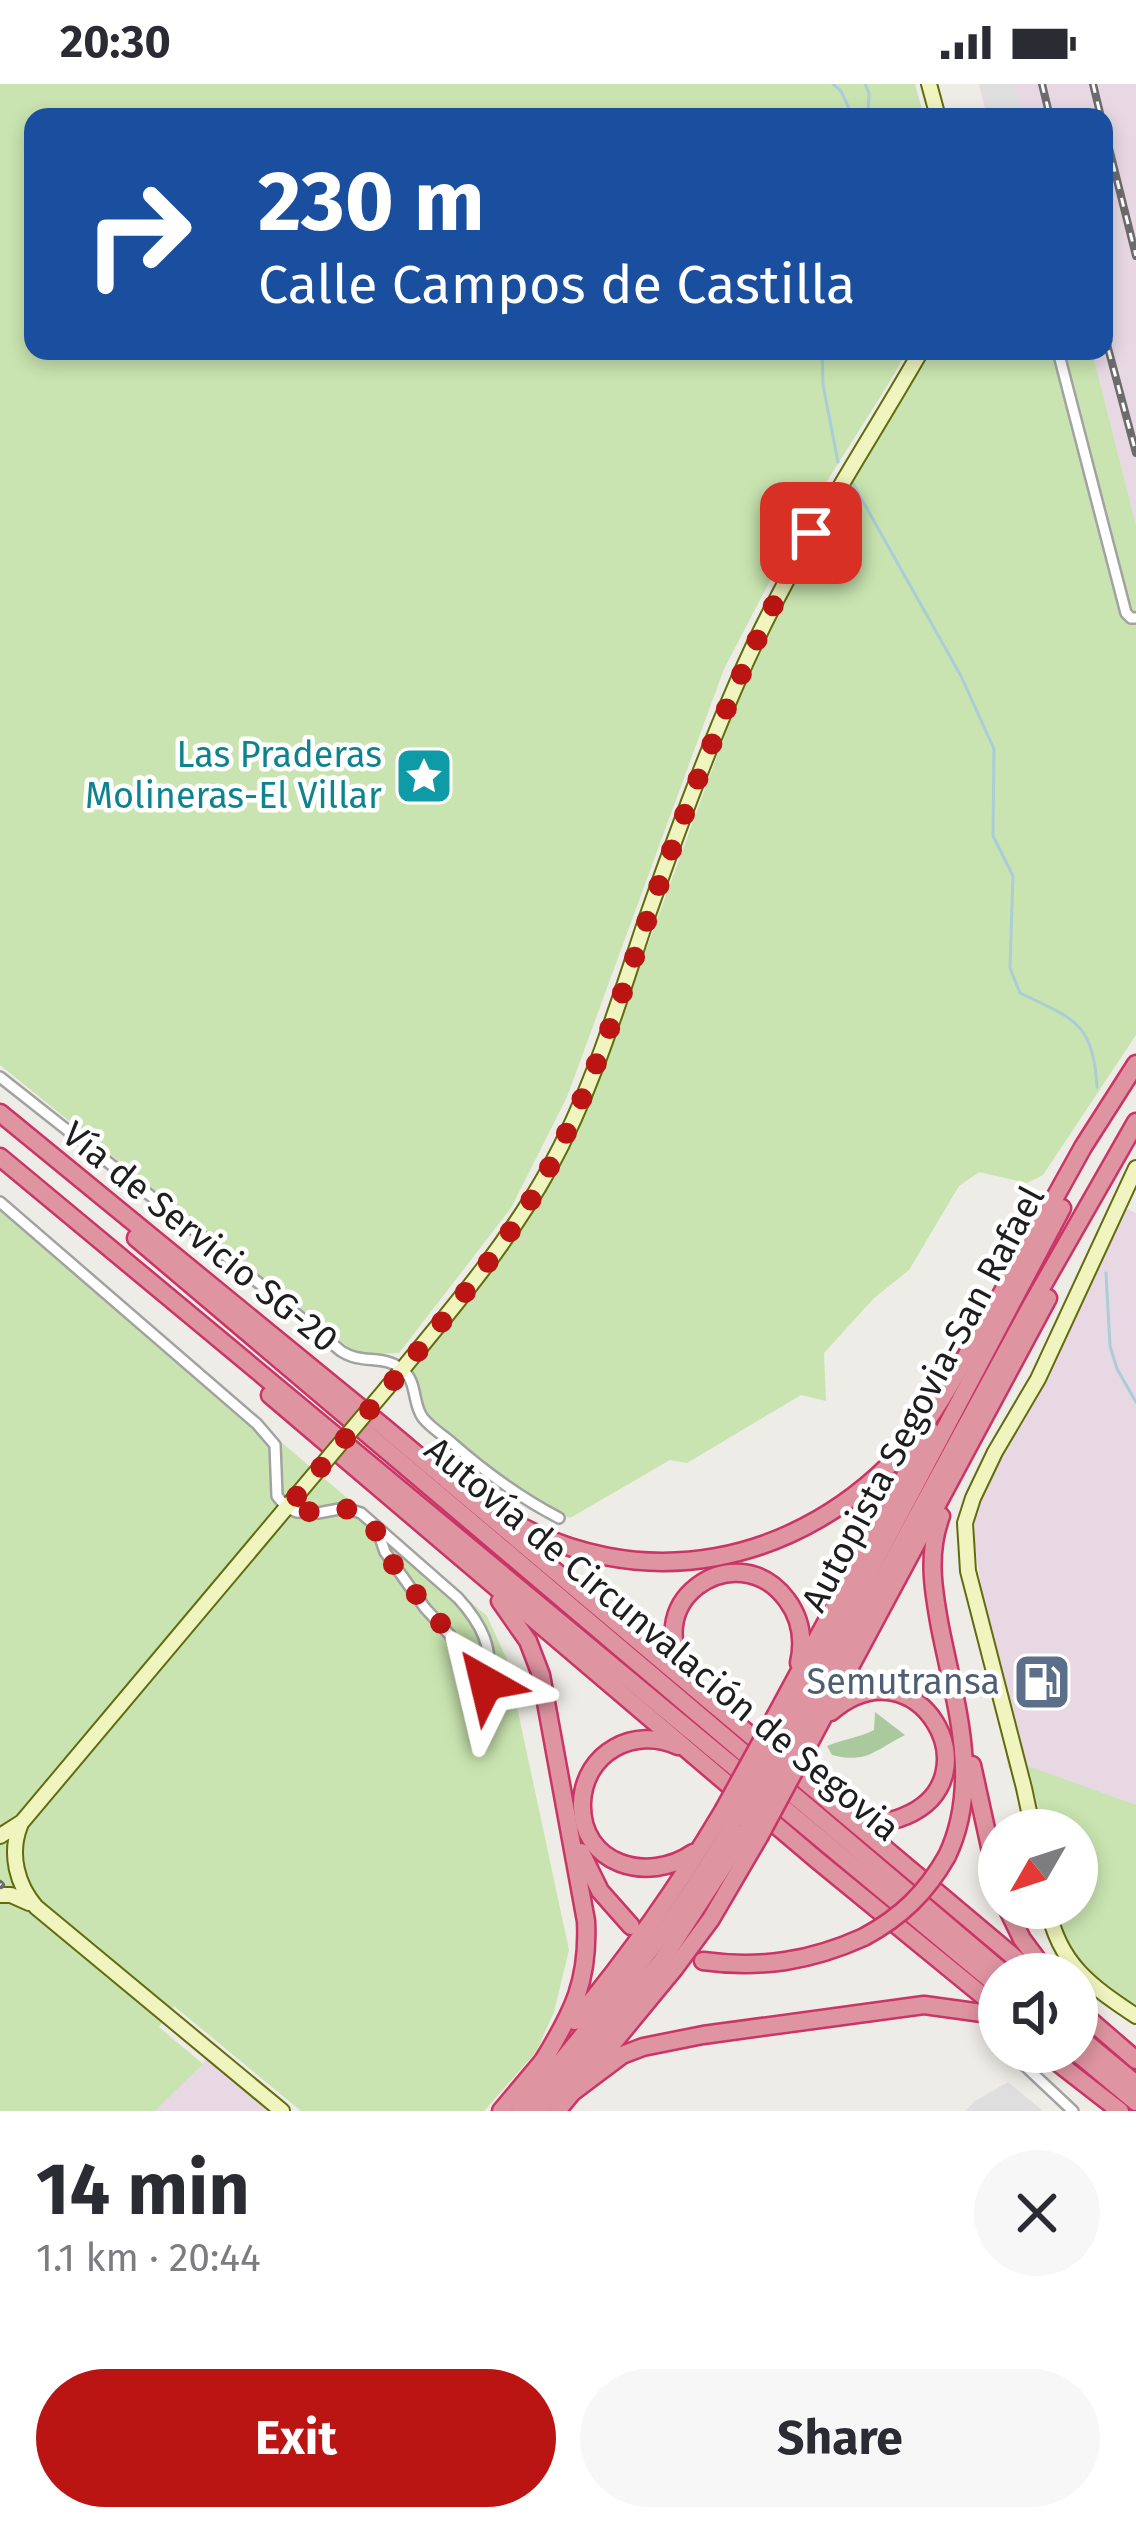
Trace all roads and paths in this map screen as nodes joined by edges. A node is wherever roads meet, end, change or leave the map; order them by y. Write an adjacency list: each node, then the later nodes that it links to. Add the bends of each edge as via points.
1 (917, 360): 15 (main road, via 762,626 692,793 591,1079 550,1166 488,1263)
2 (1060, 360): 3 (street, via 1126,613)
3 (1136, 618)
4 (1136, 1067): 14 (highway); 25 (highway, Autopista Segovia-San Rafael)
5 (0, 1077): 15 (street, Vía de Servicio SG-20, via 340,1352)
6 (0, 1113): 17 (highway)
7 (1136, 1122): 25 (highway, Autopista Segovia-San Rafael)
8 (0, 1123): 41 (highway, Autovía de Circunvalación de Segovia)
9 (1136, 1134): 16 (highway)
10 (0, 1157): 12 (highway, Autovía de Circunvalación de Segovia)
11 (1136, 1168): 30 (main road, via 965,1522 968,1571)
12 (50, 1199): 21 (highway); 44 (highway, Autovía de Circunvalación de Segovia)
13 (0, 1202): 18 (street, via 257,1424 275,1445 277,1496)
14 (991, 1312): 17 (highway, via 926,1422 875,1478 819,1521 729,1555 618,1560 547,1539 485,1505); 23 (highway)
15 (403, 1370): 18 (main road, bridge); 19 (street, via 420,1416 506,1488)
16 (984, 1419): 22 (highway, via 938,1522); 25 (highway)
17 (385, 1428): 24 (highway)
18 (287, 1508): 20 (street, via 345,1508); 31 (main road)
19 (559, 1518)
20 (376, 1526): 20 (street, via 470,1611 490,1658 486,1683 424,1608)
21 (436, 1537): 26 (highway, via 529,1641); 27 (highway)
22 (932, 1562): 29 (highway); 43 (highway, bridge, via 964,1754 962,1816 947,1856 890,1922 825,1953 779,1963)
23 (786, 1696): 24 (highway, via 802,1644 789,1603 752,1575 712,1577 681,1604 673,1635 682,1664); 25 (highway)
24 (726, 1714): 28 (highway)
25 (795, 1726): 28 (highway, via 862,1693 886,1690 925,1707 940,1729 947,1761 936,1791 916,1810 866,1820); 32 (highway, Autopista Segovia-San Rafael, bridge); 32 (highway, bridge)
26 (559, 1763): 39 (highway, via 586,1867); 51 (highway, via 586,1962 569,2018)
27 (709, 1767): 33 (highway, via 670,1742 633,1739 598,1762 582,1806 603,1852 637,1869 678,1863); 45 (highway)
28 (829, 1799): 42 (highway)
29 (983, 1809)
30 (1029, 1809)
31 (22, 1822): 34 (main road); 35 (main road)
32 (741, 1825): 33 (highway); 56 (highway, via 711,1919); 60 (highway, Autopista Segovia-San Rafael); 61 (highway, Autopista Segovia-San Rafael, via 704,1900 661,1961)
33 (712, 1829): 51 (highway, via 636,1944)
34 (0, 1839): 35 (main road)
35 (14, 1852): 36 (main road)
36 (17, 1877): 37 (main road); 38 (main road)
37 (0, 1894): 38 (main road)
38 (36, 1906): 58 (main road)
39 (632, 1926)
40 (1053, 1929): 47 (main road, via 1091,1986)
41 (980, 1953)
42 (1009, 1953)
43 (703, 1961)
44 (978, 1970)
45 (978, 1991)
46 (978, 2012): 56 (highway, via 924,2005 703,2035 622,2055)
47 (1136, 2016)
48 (1098, 2026): 50 (highway)
49 (1098, 2052): 55 (highway)
50 (1136, 2060)
51 (543, 2061): 59 (highway)
52 (1098, 2070): 57 (highway)
53 (1033, 2073): 63 (street)
54 (1073, 2073): 64 (highway)
55 (1136, 2084)
56 (574, 2091): 62 (highway)
57 (1136, 2102)
58 (282, 2111)
59 (501, 2111)
60 (520, 2111)
61 (538, 2111)
62 (556, 2111)
63 (1073, 2111)
64 (1120, 2111)

